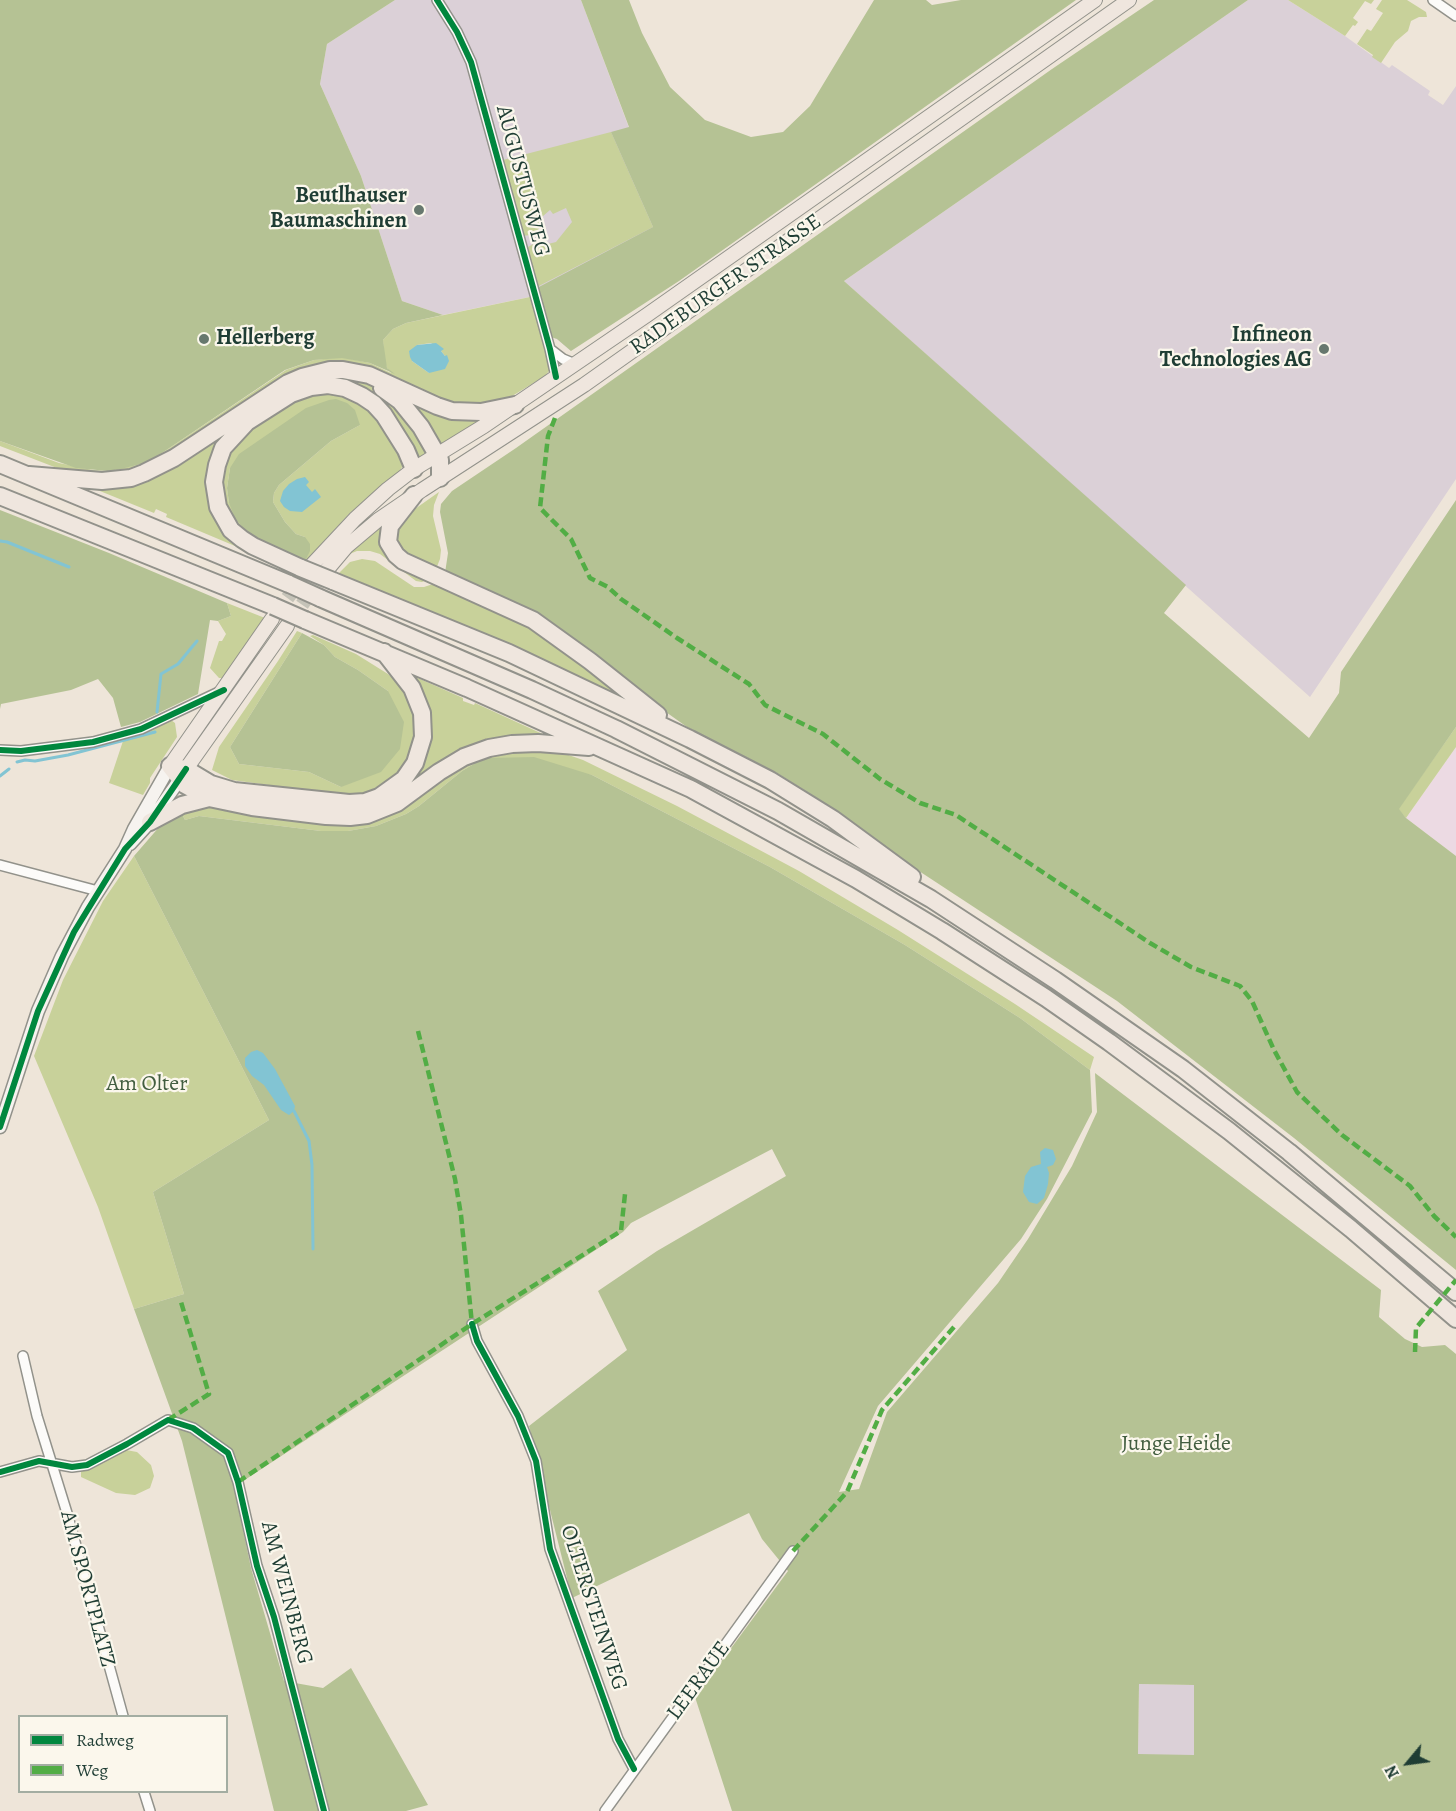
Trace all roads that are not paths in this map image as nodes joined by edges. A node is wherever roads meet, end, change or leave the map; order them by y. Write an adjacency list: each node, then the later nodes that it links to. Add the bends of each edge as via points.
1 (437, 0): 6 (street, AUGUSTUSWEG, via 471,62)
2 (1095, 0): 7 (main road, RADEBURGER STRASSE)
3 (1129, 0): 15 (main road, RADEBURGER STRASSE, via 584,385)
4 (1433, 0): 5 (street)
5 (1456, 16)
6 (550, 349): 7 (street); 9 (street, AUGUSTUSWEG)
7 (575, 364): 9 (main road, RADEBURGER STRASSE)
8 (356, 372): 10 (highway, via 452,411 481,412); 11 (highway, via 400,401); 14 (highway, via 330,370 302,376 174,458 131,478 102,481)
9 (556, 377): 10 (main road, RADEBURGER STRASSE)
10 (515, 405): 11 (main road, RADEBURGER STRASSE)
11 (438, 454): 13 (main road, RADEBURGER STRASSE); 15 (highway)
12 (0, 464): 14 (highway)
13 (414, 470): 18 (main road, RADEBURGER STRASSE, via 388,489); 18 (highway, via 384,415 374,404 345,388 311,387 291,394 247,422 224,448 217,465 214,482 218,507 231,530 242,539)
14 (29, 475): 33 (highway, bridge, via 522,685 778,811)
15 (440, 478): 16 (main road, RADEBURGER STRASSE)
16 (414, 495): 19 (main road, RADEBURGER STRASSE, via 346,547); 24 (highway, via 390,526 388,542 403,561 548,630)
17 (0, 496): 20 (highway)
18 (306, 567): 19 (highway, bridge)
19 (329, 576): 24 (highway, via 509,653)
20 (273, 613): 22 (highway, bridge, via 305,620); 23 (main road)
21 (287, 626): 27 (main road)
22 (383, 651): 25 (highway); 27 (highway, via 411,688 422,713 423,737 415,763 404,779 379,797 349,803 327,802 223,789)
23 (224, 690): 26 (street, via 141,729 93,742); 27 (main road)
24 (690, 739): 33 (highway, via 770,780 833,819 912,878)
25 (601, 748): 28 (highway, via 538,743 489,748 464,757 397,803 367,815 326,816); 36 (highway, via 691,789 856,879 1046,998 1238,1138)
26 (0, 750)
27 (179, 772): 28 (highway, via 192,790); 29 (main road); 30 (main road, via 134,829)
28 (209, 798): 29 (highway, via 182,805)
29 (150, 822): 30 (main road)
30 (125, 849): 32 (main road)
31 (0, 865): 32 (street)
32 (98, 891): 34 (main road, via 74,932 38,1011)
33 (931, 899): 35 (highway, via 1167,1057 1289,1152)
34 (0, 1127)
35 (1456, 1292)
36 (1456, 1319)
37 (472, 1324): 43 (street, OLTERSTEINWEG, via 536,1461 550,1549 618,1738)
38 (23, 1356): 39 (street, AM SPORTPLATZ)
39 (51, 1462): 40 (street, via 39,1461); 42 (street, AM SPORTPLATZ); 46 (street, AM WEINBERG, via 72,1467 87,1465 168,1420 192,1428 228,1453)
40 (0, 1472)
41 (793, 1551): 43 (street, LEERAUE)
42 (123, 1715)
43 (634, 1769): 47 (street, LEERAUE)
44 (145, 1793): 45 (street)
45 (150, 1811)
46 (324, 1811)
47 (606, 1811)

